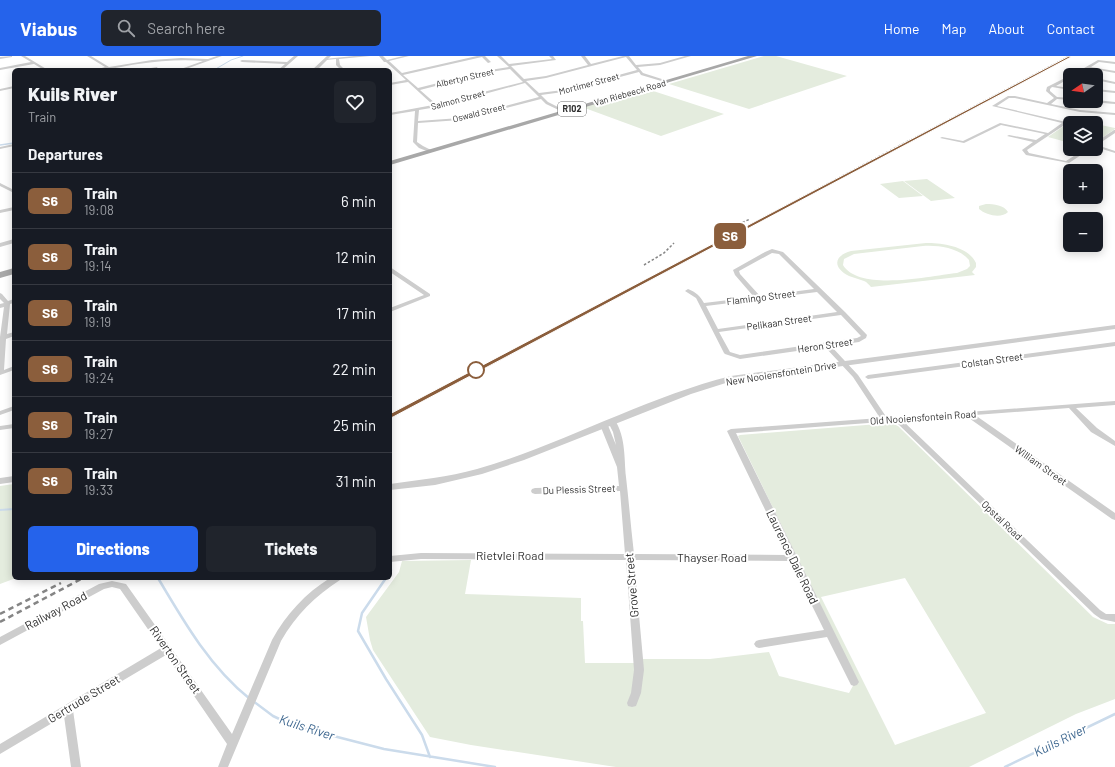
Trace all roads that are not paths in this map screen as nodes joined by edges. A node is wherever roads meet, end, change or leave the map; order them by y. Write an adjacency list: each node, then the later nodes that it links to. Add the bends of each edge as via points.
1 (10, 56): 18 (street)
2 (23, 56): 28 (street)
3 (89, 56): 36 (street)
4 (220, 56): 22 (street)
5 (296, 56): 29 (street)
6 (368, 56): 20 (street)
7 (381, 56): 24 (street)
8 (407, 56): 24 (street)
9 (482, 56): 26 (street); 44 (street)
10 (500, 56): 33 (street)
11 (551, 56): 27 (street, Albertyn Street, via 554,60)
12 (583, 56): 31 (street)
13 (627, 56): 31 (street, Salmon Street); 32 (street)
14 (689, 56): 32 (street, via 662,64)
15 (754, 56): 49 (main road, Van Riebeeck Road / R102)
16 (327, 57): 20 (street); 39 (street)
17 (1110, 57): 25 (street)
18 (0, 58)
19 (158, 58): 22 (street); 36 (street)
20 (337, 58): 40 (street)
21 (530, 59): 27 (street)
22 (208, 60): 37 (street)
23 (242, 61): 29 (street)
24 (385, 61): 44 (street)
25 (1102, 61): 30 (street); 34 (street)
26 (489, 62)
27 (534, 62): 33 (street, Albertyn Street)
28 (34, 63): 35 (street); 41 (street)
29 (289, 63): 38 (street)
30 (1115, 63)
31 (591, 66): 48 (street, Salmon Street)
32 (635, 66): 42 (street)
33 (510, 67): 48 (street); 55 (street, Albertyn Street)
34 (1088, 67): 43 (street)
35 (43, 68)
36 (109, 68)
37 (186, 68)
38 (283, 68)
39 (316, 68)
40 (341, 68)
41 (0, 69)
42 (639, 71): 49 (street); 59 (street, Mortimer Street)
43 (1115, 72)
44 (401, 74): 47 (street)
45 (1063, 80): 52 (street)
46 (1103, 80): 50 (street)
47 (409, 81): 51 (street); 55 (street)
48 (524, 81): 59 (street); 65 (street, Salmon Street)
49 (667, 82): 67 (main road, Van Riebeeck Road / R102)
50 (1115, 83)
51 (392, 84)
52 (1052, 86): 54 (street); 60 (street, via 1048,90)
53 (12, 87): 56 (street)
54 (1063, 88)
55 (418, 89): 65 (street)
56 (0, 90)
57 (1103, 91): 58 (street)
58 (1115, 92)
59 (539, 96): 67 (street, via 549,105); 70 (street, Oswald Street, via 460,119)
60 (1056, 98): 61 (street); 64 (street)
61 (1063, 98)
62 (1103, 102): 63 (street)
63 (1115, 103)
64 (1048, 104): 69 (street); 72 (street, via 1008,97 994,106 1065,123)
65 (436, 106): 66 (street, Salmon Street)
66 (417, 110): 68 (street, Salmon Street); 70 (street)
67 (565, 112): 81 (main road, Van Riebeeck Road / R102)
68 (392, 114)
69 (1115, 115)
70 (417, 122): 81 (street, via 415,142)
71 (1115, 131): 73 (street)
72 (1049, 134): 75 (street, via 997,124 964,142); 77 (street)
73 (1113, 135): 76 (street)
74 (1009, 136): 77 (street)
75 (942, 138)
76 (1103, 141)
77 (1037, 142): 83 (street, via 1024,151 1062,162 1070,162)
78 (12, 145): 79 (street)
79 (0, 148)
80 (1103, 148): 82 (street)
81 (429, 151): 84 (main road, Van Riebeeck Road / R102)
82 (1115, 152)
83 (1078, 156)
84 (392, 162)
85 (0, 185): 86 (street)
86 (12, 191)
87 (12, 209): 88 (street)
88 (0, 212)
89 (12, 242): 90 (street)
90 (0, 245)
91 (392, 271): 102 (street, via 428,295)
92 (12, 272): 93 (main road)
93 (0, 275)
94 (819, 290): 97 (street, Flamingo Street); 97 (street, Heron Street, via 784,254 770,252 737,269 736,272); 103 (street, Heron Street)
95 (688, 291): 100 (street, Heron Street, via 698,297)
96 (0, 295): 99 (street)
97 (759, 298): 100 (street, Flamingo Street)
98 (12, 302): 99 (street)
99 (7, 303): 101 (street); 107 (street)
100 (702, 305): 105 (street, Heron Street)
101 (0, 306)
102 (392, 309)
103 (843, 313): 105 (street, Pelikaan Street); 109 (street, Heron Street, via 864,337)
104 (1115, 327): 110 (street, New Nooiensfontein Drive)
105 (715, 331): 109 (street, Heron Street, via 727,353 737,357)
106 (12, 335): 107 (street)
107 (2, 338): 112 (street)
108 (1115, 344): 113 (street, Colstan Street)
109 (827, 345): 110 (street)
110 (844, 363): 119 (street, via 866,390); 121 (street, New Nooiensfontein Drive, via 720,382 687,392)
111 (12, 369): 112 (street)
112 (0, 372)
113 (868, 377)
114 (1115, 403): 115 (street, Old Nooiensfontein Road)
115 (1070, 406): 118 (street, Old Nooiensfontein Road); 125 (street, via 1094,430)
116 (12, 409): 117 (street)
117 (0, 413)
118 (968, 414): 120 (street, Old Nooiensfontein Road); 131 (street, William Street)
119 (884, 419): 120 (street, Old Nooiensfontein Road); 124 (street, Old Nooiensfontein Road)
120 (897, 419): 137 (street, Opstal Road, via 1097,612)
121 (608, 424): 128 (street, New Nooiensfontein Drive, via 465,477); 129 (street, Grove Street, via 621,467)
122 (12, 426): 123 (street)
123 (0, 428)
124 (731, 431): 133 (street, Laurence Dale Road)
125 (1115, 444)
126 (12, 480): 127 (street)
127 (0, 481)
128 (392, 487)
129 (623, 488): 130 (street, Du Plessis Street); 132 (street, Grove Street)
130 (534, 491)
131 (1115, 517)
132 (630, 557): 133 (street, Thayser Road); 134 (street, Rietvlei Road, via 421,556); 143 (street, Grove Street, via 639,671 636,695)
133 (793, 558): 138 (street, Laurence Dale Road)
134 (392, 559)
135 (334, 580): 145 (street, via 309,598 286,623)
136 (112, 584): 139 (street, Railway Road, via 102,586); 141 (street, Riverton Street, via 120,584 125,588)
137 (1112, 618)
138 (830, 633): 140 (street); 142 (street, Laurence Dale Road)
139 (0, 641)
140 (759, 644)
141 (167, 649): 144 (street, Gertrude Street); 145 (street, Riverton Street)
142 (854, 682)
143 (632, 702)
144 (68, 708): 146 (street, Gertrude Street); 147 (street)
145 (233, 744): 148 (street)
146 (0, 749)
147 (76, 767)
148 (223, 767)

